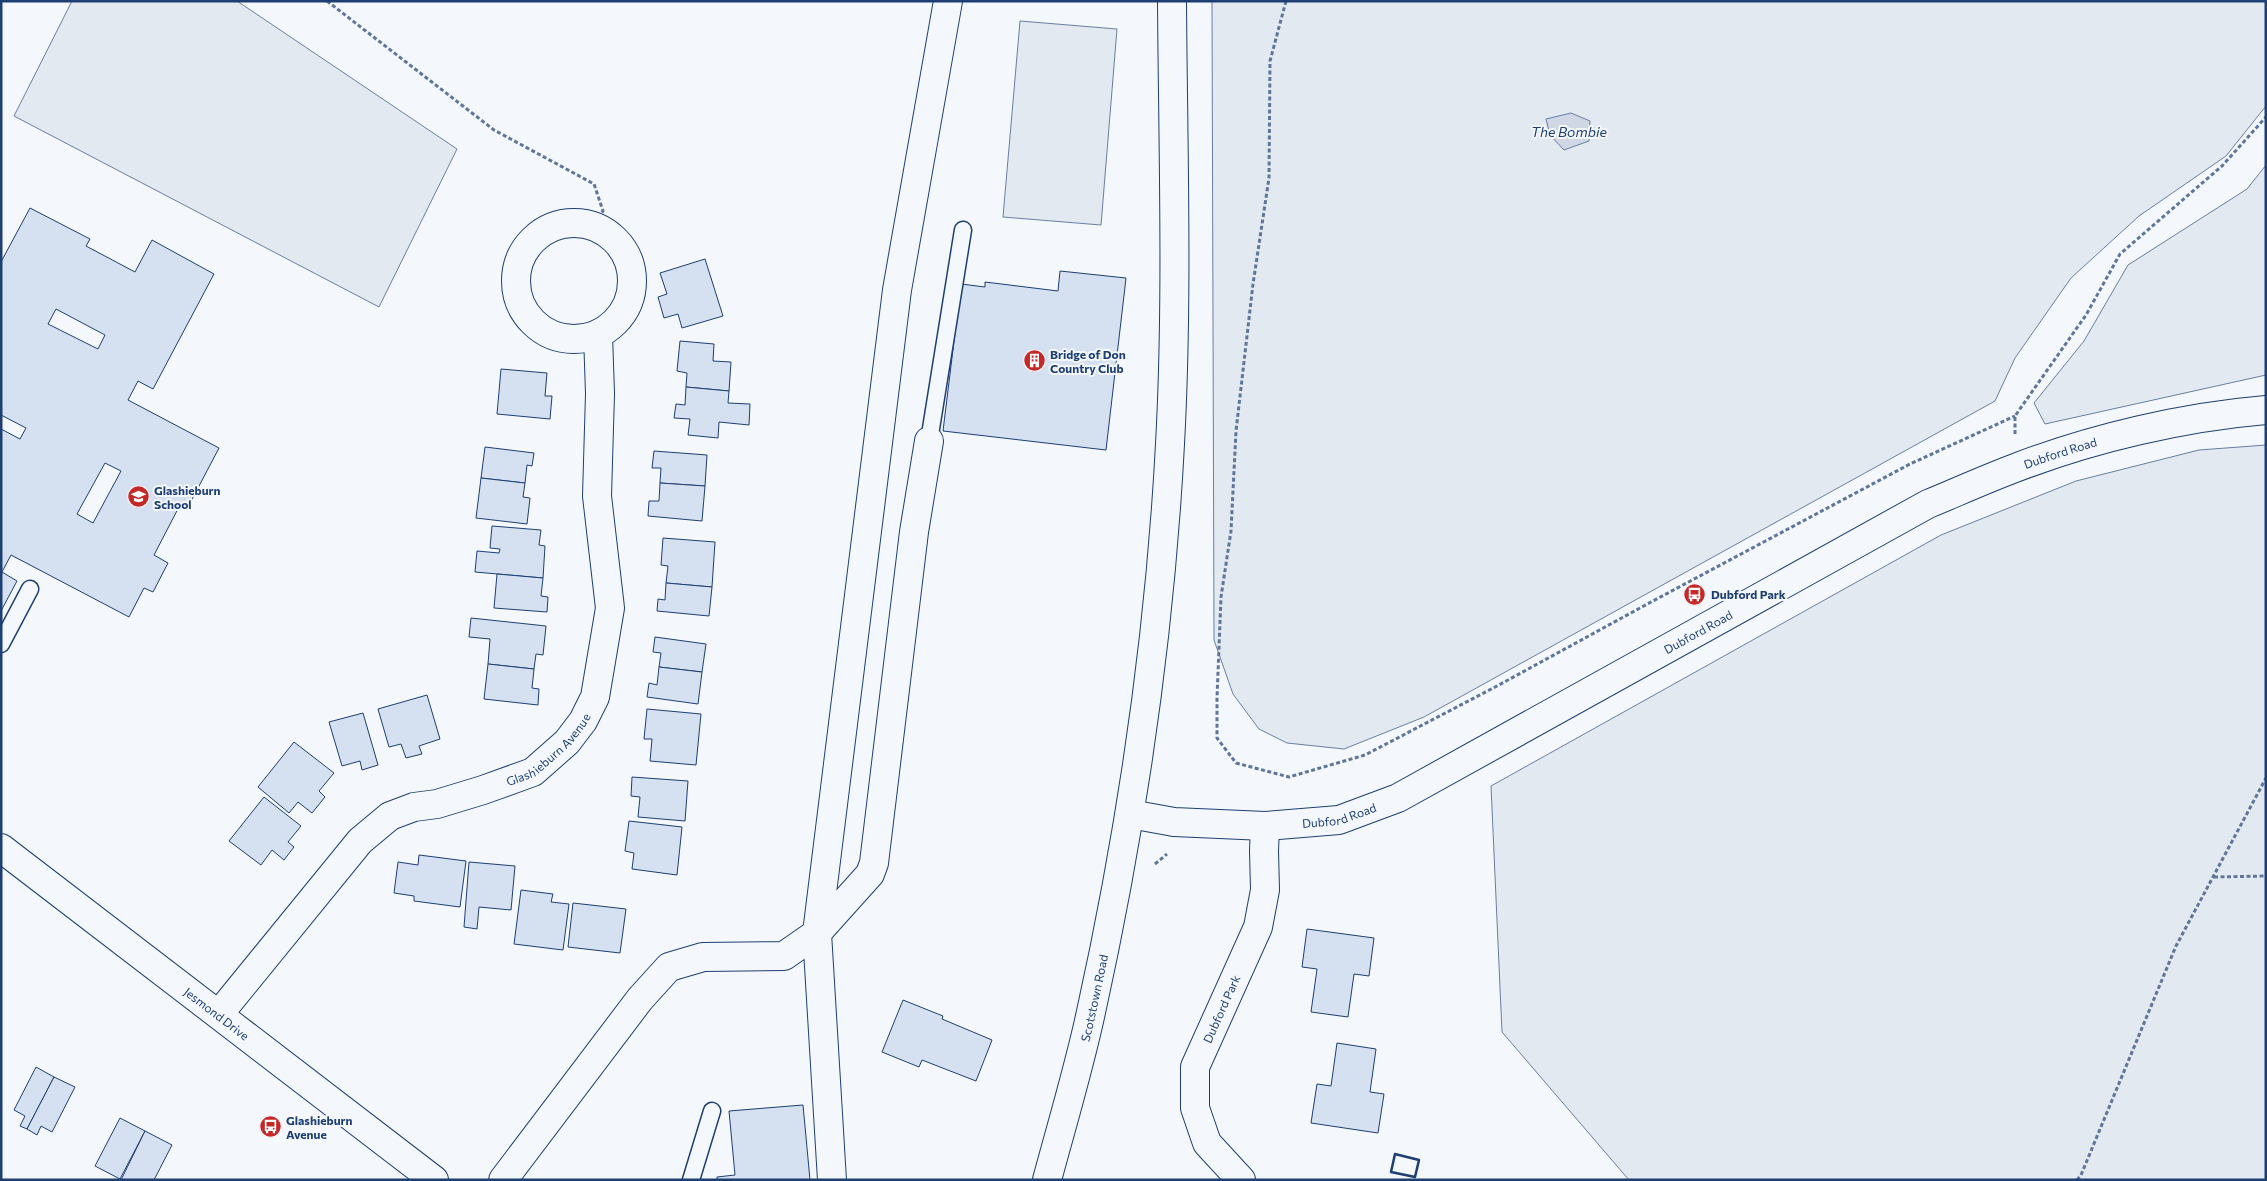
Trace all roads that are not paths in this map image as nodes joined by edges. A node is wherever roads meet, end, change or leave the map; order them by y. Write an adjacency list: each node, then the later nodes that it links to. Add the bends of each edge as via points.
1 (948, 1): 12 (street, via 897,290)
2 (1172, 1): 9 (street, Scotstown Road, via 1170,444 1156,610)
3 (963, 230): 6 (lane)
4 (598, 334): 4 (street, via 578,340 557,338 539,328 525,313 517,294 515,273 522,253 535,237 552,226 573,222 593,226 624,250 631,268 632,288 626,307 614,323); 13 (street, Glashieburn Avenue, via 597,496 610,608 595,697 583,721 567,742 532,772 437,804 414,806 390,816 375,828 335,870)
5 (2266, 410): 10 (street, Dubford Road, via 2186,419 2112,437 2016,467 1919,509 1398,798 1339,820)
6 (929, 441): 12 (street, via 914,532 874,863 864,884)
7 (30, 589): 8 (lane)
8 (1, 644)
9 (1130, 814): 10 (street, Dubford Road, via 1174,822); 19 (street, Scotstown Road, via 1091,1014)
10 (1265, 826): 20 (street, Dubford Park, via 1265,890 1258,927 1195,1067 1195,1108 1207,1144)
11 (1, 848): 13 (street, Jesmond Drive)
12 (817, 933): 16 (street, via 784,956 703,957 669,968 640,999); 18 (street)
13 (219, 1014): 15 (street, Jesmond Drive)
14 (712, 1111): 17 (lane)
15 (434, 1180)
16 (502, 1180)
17 (691, 1180)
18 (832, 1180)
19 (1047, 1180)
20 (1241, 1180)

